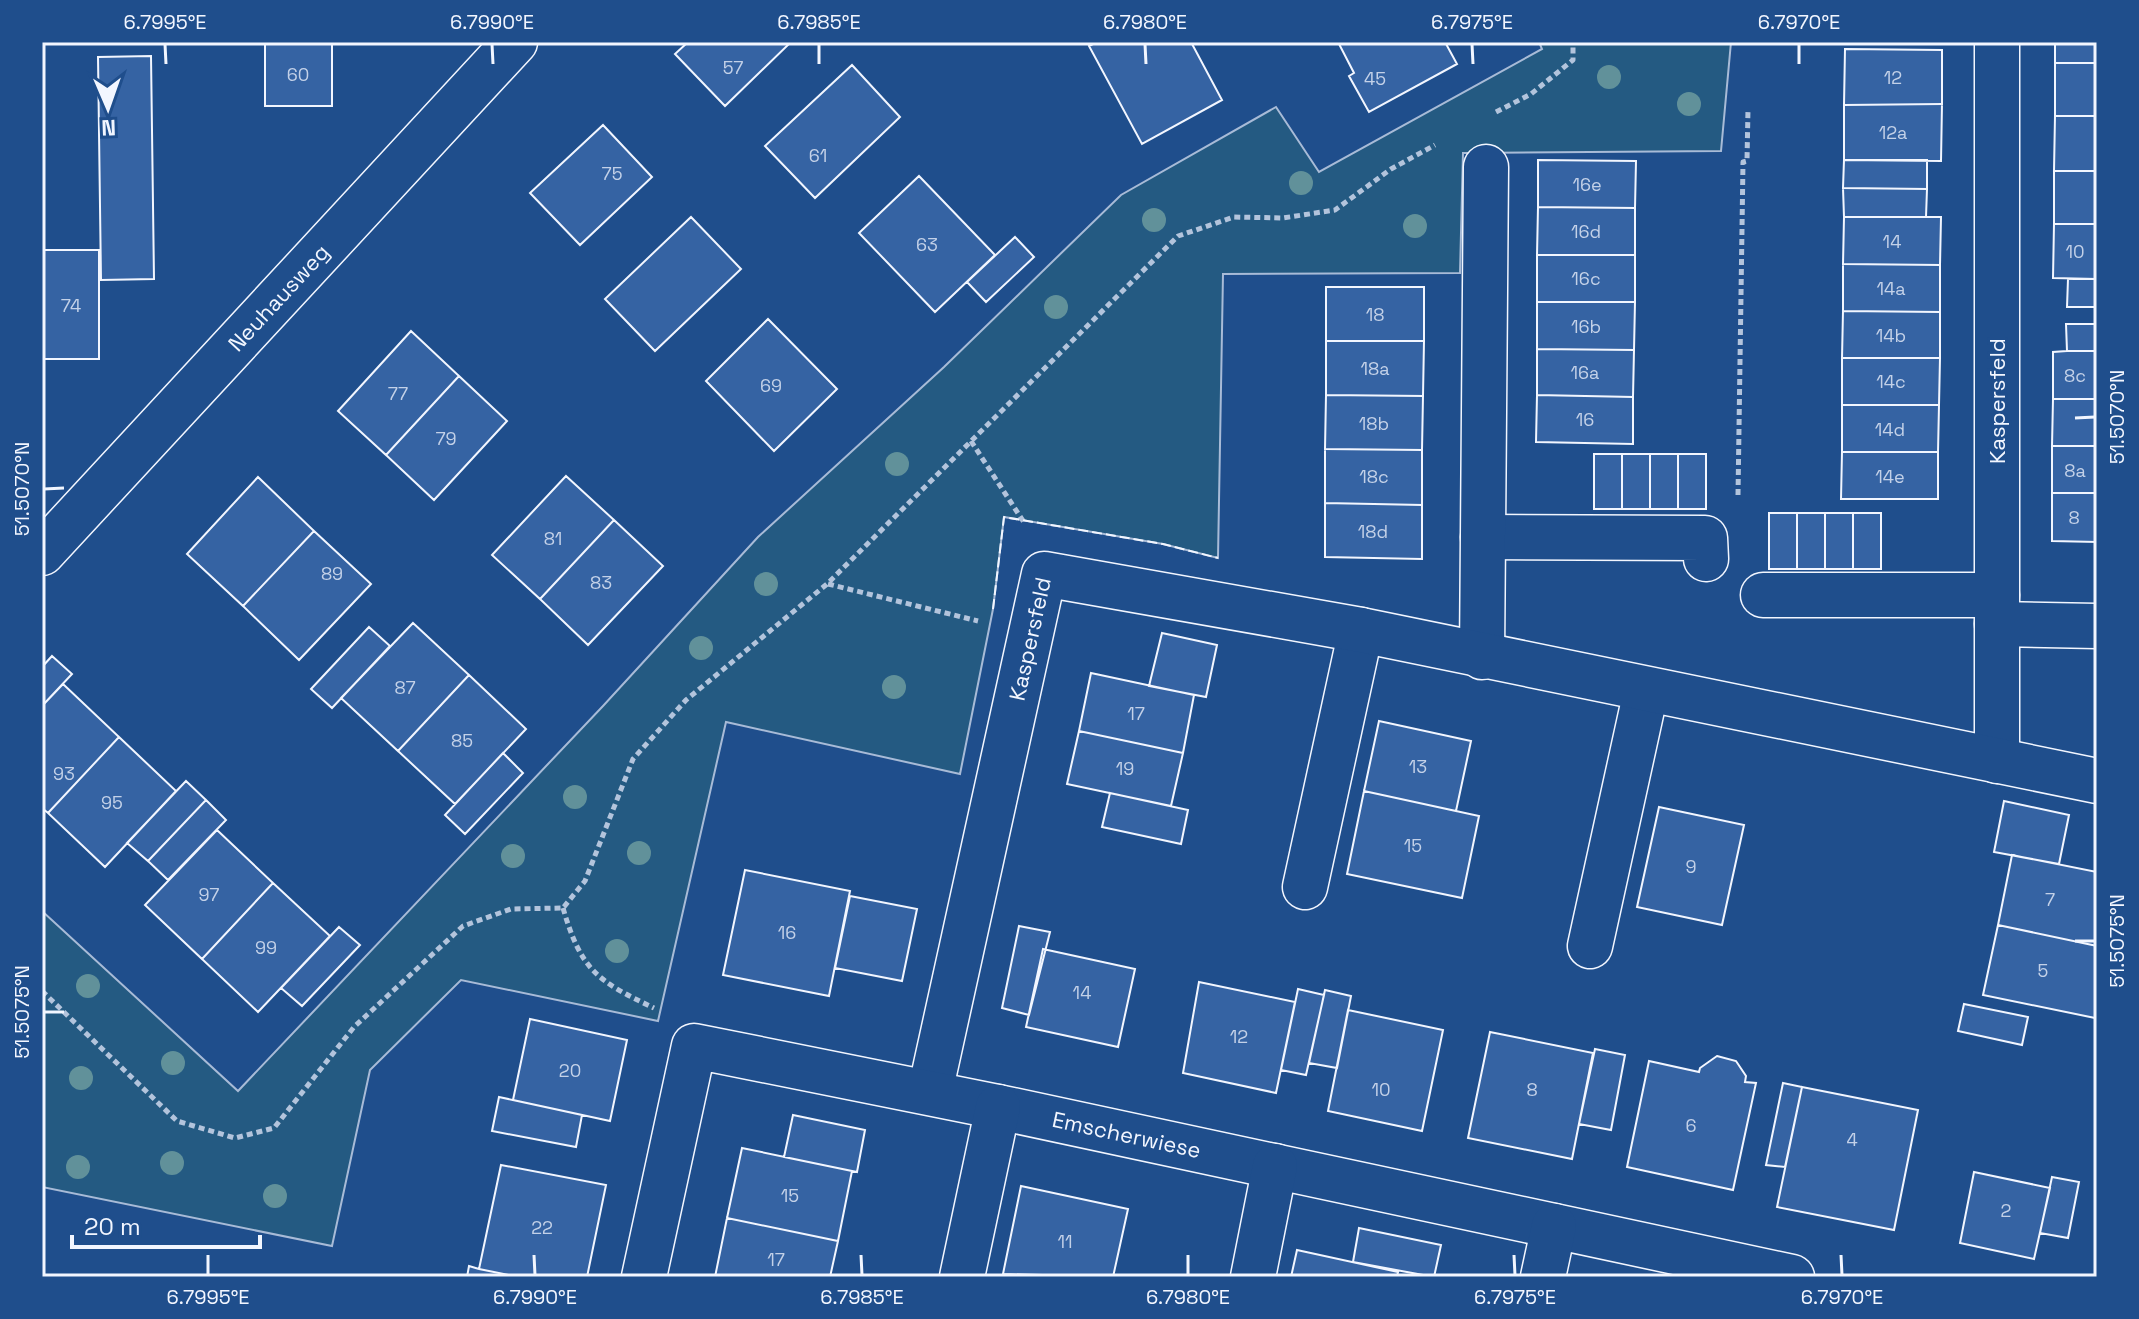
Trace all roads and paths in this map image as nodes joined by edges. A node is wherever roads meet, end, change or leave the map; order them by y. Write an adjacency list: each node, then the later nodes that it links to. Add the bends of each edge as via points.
1 (515, 42): 11 (street, Neuhausweg)
2 (1573, 42): 5 (path, via 1573,60 1531,94)
3 (1997, 42): 16 (street, Kaspersfeld)
4 (1748, 109): 9 (path)
5 (1489, 116)
6 (1447, 139): 8 (path, via 1391,169 1335,210 1283,218 1234,217 1178,236)
7 (1486, 167): 10 (street)
8 (971, 441): 13 (path, via 1023,520); 14 (path)
9 (1738, 505)
10 (1483, 537): 12 (street, via 1705,538); 20 (street)
11 (42, 553)
12 (1706, 559)
13 (1044, 574): 18 (street, Kaspersfeld); 19 (street, Kaspersfeld)
14 (827, 584): 18 (path); 25 (path, via 686,700 633,759 585,881)
15 (1763, 595): 16 (street)
16 (1997, 610): 17 (street); 22 (street, Kaspersfeld)
17 (2097, 626)
18 (1032, 630): 29 (street, Kaspersfeld)
19 (1361, 630): 20 (street, Kaspersfeld); 24 (street)
20 (1482, 657): 21 (street, Kaspersfeld)
21 (1646, 691): 22 (street, Kaspersfeld); 26 (street)
22 (1997, 761): 23 (street, Kaspersfeld)
23 (2097, 781)
24 (1305, 887)
25 (563, 908): 27 (path, via 511,909 463,926 354,1027 274,1128 235,1138 177,1121); 28 (path, via 575,950 611,987 662,1012)
26 (1590, 946)
27 (42, 991)
28 (694, 1046): 29 (street, Emscherwiese); 33 (street)
29 (930, 1092): 30 (street, Emscherwiese)
30 (998, 1107): 31 (street, Emscherwiese); 34 (street)
31 (1275, 1166): 32 (street, Emscherwiese); 35 (street)
32 (1554, 1226): 36 (street); 37 (street, Emscherwiese)
33 (644, 1277)
34 (962, 1277)
35 (1253, 1277)
36 (1543, 1277)
37 (1792, 1277)

